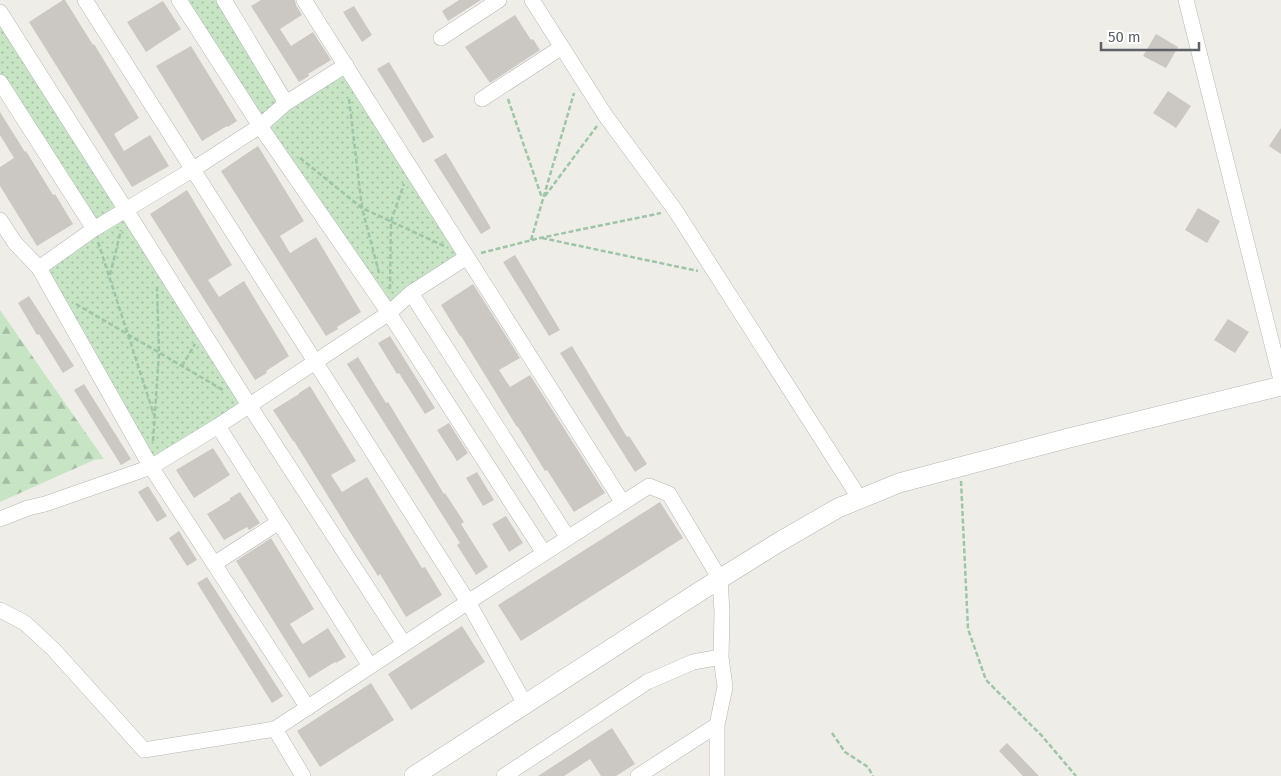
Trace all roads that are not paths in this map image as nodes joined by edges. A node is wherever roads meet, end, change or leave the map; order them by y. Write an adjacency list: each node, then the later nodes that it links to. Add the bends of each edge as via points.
1 (85, 0): 16 (street)
2 (180, 0): 15 (street)
3 (224, 0): 14 (street)
4 (304, 0): 11 (street)
5 (499, 0): 9 (street)
6 (532, 0): 10 (street)
7 (1186, 0): 25 (street)
8 (0, 12): 17 (street)
9 (441, 38)
10 (562, 47): 13 (street); 30 (street, via 605,115 718,275)
11 (346, 65): 14 (street); 20 (street)
12 (0, 82): 19 (street)
13 (482, 99)
14 (286, 103): 15 (street)
15 (260, 126): 16 (street); 23 (street)
16 (192, 170): 17 (street); 24 (street)
17 (126, 210): 19 (street); 27 (street)
18 (0, 220): 21 (street, via 15,243)
19 (94, 228): 21 (street)
20 (467, 257): 22 (street); 31 (street)
21 (39, 268): 29 (street)
22 (411, 293): 23 (street); 34 (street)
23 (389, 313): 24 (street); 35 (street)
24 (315, 362): 27 (street); 38 (street)
25 (1281, 380)
26 (1281, 386): 30 (street, via 899,483)
27 (249, 405): 28 (street); 40 (street)
28 (218, 426): 29 (street); 33 (street)
29 (151, 467): 32 (street); 36 (street)
30 (860, 499): 37 (street, via 779,542)
31 (623, 503): 34 (street); 37 (street, via 649,486 669,494)
32 (0, 520)
33 (279, 522): 36 (street); 42 (street)
34 (568, 538): 35 (street)
35 (544, 553): 38 (street)
36 (214, 564): 44 (street)
37 (720, 579): 41 (street); 43 (street)
38 (468, 602): 40 (street); 43 (street)
39 (0, 610): 46 (street, via 25,623 54,650 144,750)
40 (404, 644): 42 (street)
41 (721, 657): 45 (street, via 725,687); 49 (street, via 693,662 647,682)
42 (370, 666): 44 (street)
43 (525, 704): 48 (street)
44 (308, 708): 46 (street)
45 (717, 725): 50 (street); 51 (street)
46 (275, 729): 47 (street)
47 (303, 776)
48 (414, 776)
49 (504, 776)
50 (638, 776)
51 (718, 776)

